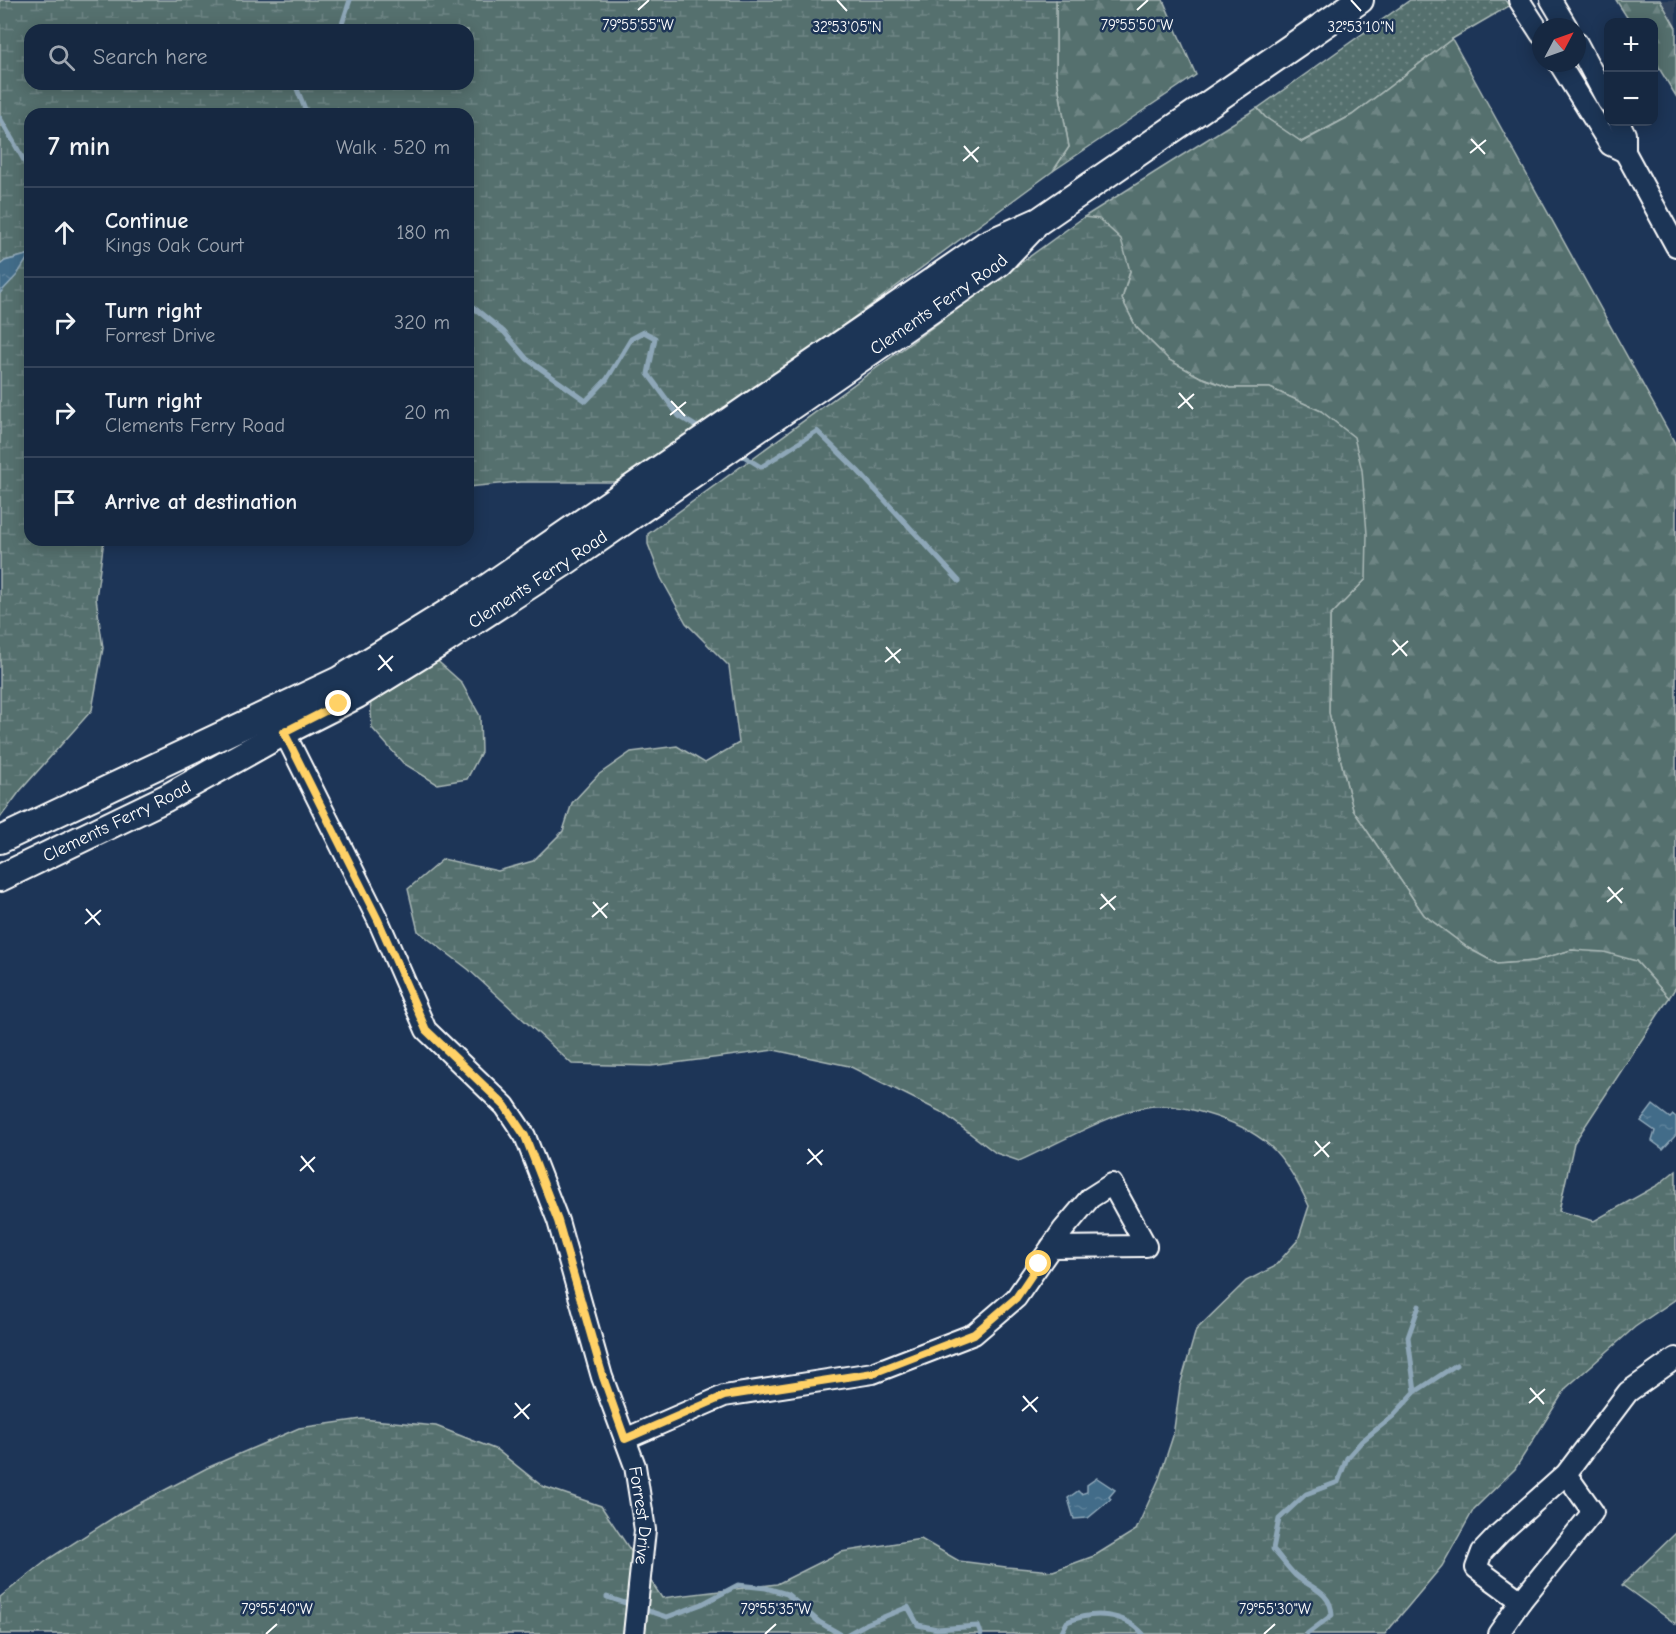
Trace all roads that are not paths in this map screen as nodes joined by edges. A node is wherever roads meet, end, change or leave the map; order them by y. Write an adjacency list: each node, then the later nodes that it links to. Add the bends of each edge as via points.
1 (1360, 0): 12 (main road, Clements Ferry Road, via 1039,221 999,263)
2 (1519, 0): 5 (street)
3 (1551, 0): 4 (street)
4 (1562, 18)
5 (1532, 20)
6 (1586, 60): 8 (street)
7 (1565, 72): 10 (street, via 1610,145)
8 (1604, 94)
9 (1621, 126): 10 (street)
10 (1625, 152): 11 (street)
11 (1676, 246)
12 (689, 463): 13 (main road, Clements Ferry Road, via 436,646 357,695); 14 (main road, Clements Ferry Road, via 339,680)
13 (284, 732): 15 (main road, Clements Ferry Road, via 166,798); 18 (street, Forrest Drive, via 378,920 426,1030 505,1106 525,1136 558,1221)
14 (0, 840)
15 (0, 878)
16 (1051, 1247): 16 (street, via 1090,1198 1112,1184 1146,1246); 18 (street, via 1016,1298 974,1334 873,1373 724,1396)
17 (1676, 1358): 19 (street, via 1628,1392)
18 (625, 1439): 21 (street, Forrest Drive, via 635,1466 645,1530)
19 (1566, 1474): 20 (street, via 1593,1512); 20 (street, via 1500,1533 1482,1552 1476,1568)
20 (1521, 1601): 22 (street)
21 (634, 1634)
22 (1498, 1634)

